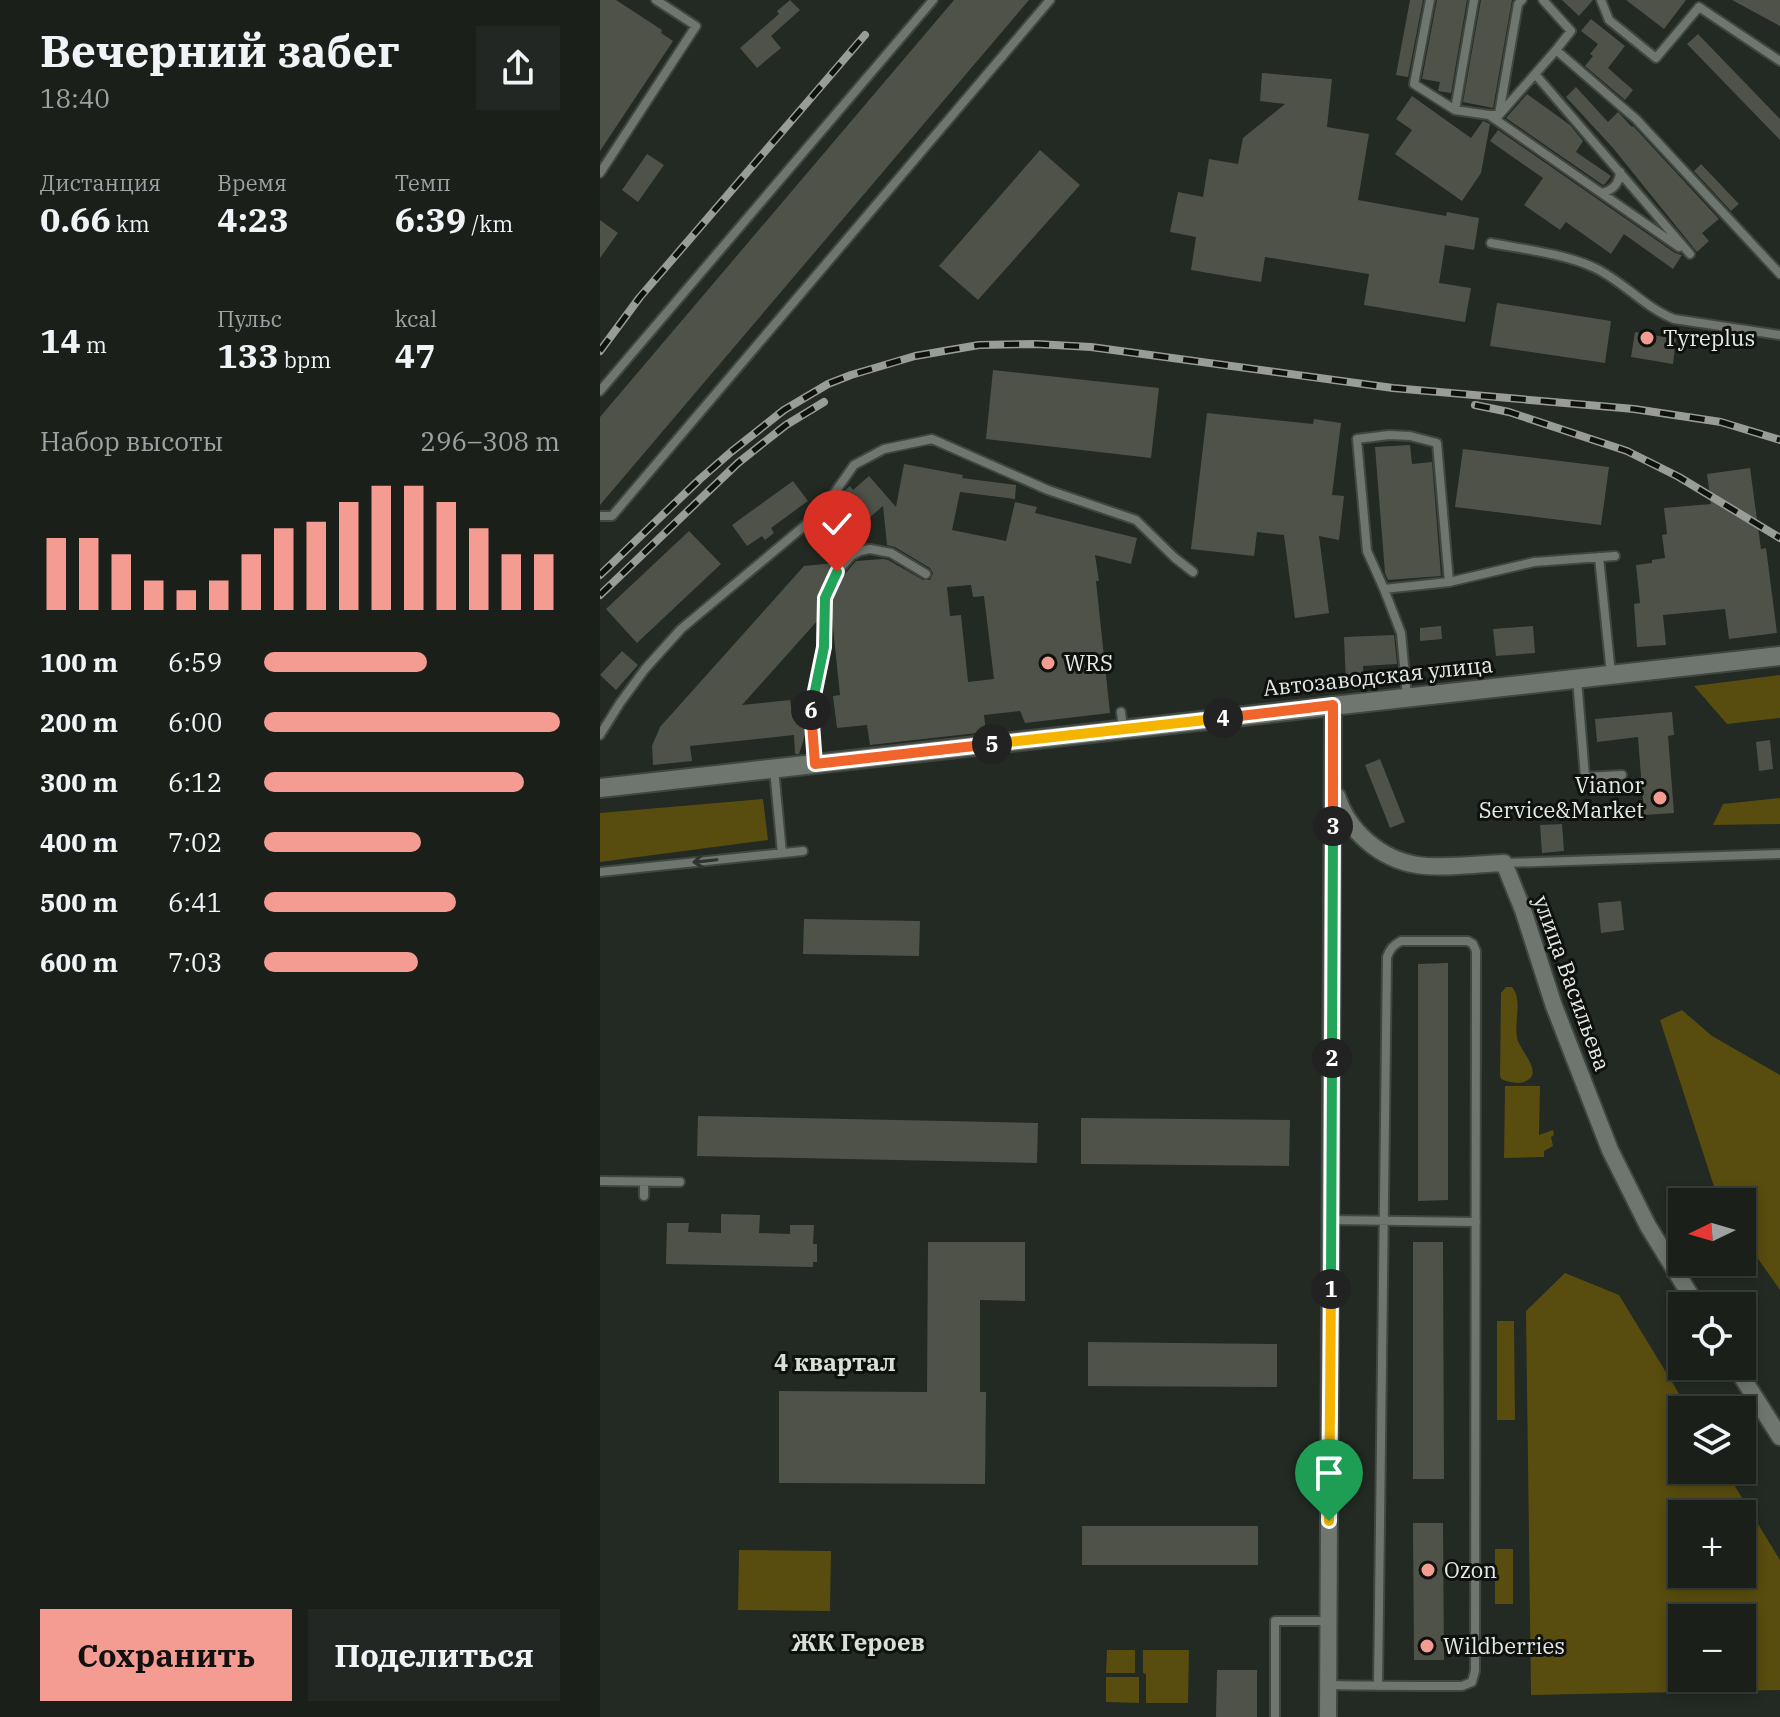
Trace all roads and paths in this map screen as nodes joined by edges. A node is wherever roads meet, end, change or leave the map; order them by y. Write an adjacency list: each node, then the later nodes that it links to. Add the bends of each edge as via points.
1 (656, 0): 15 (lane, via 696,26)
2 (933, 0): 20 (lane)
3 (1050, 0): 21 (lane, via 612,516)
4 (1430, 0): 12 (lane, via 1414,84)
5 (1474, 0): 12 (lane)
6 (1522, 0): 13 (lane)
7 (1543, 0): 9 (lane, via 1571,31)
8 (1601, 0): 10 (lane, via 1609,20 1656,58 1699,7)
9 (1556, 50): 11 (lane); 18 (lane, via 1636,119)
10 (1780, 61)
11 (1535, 74): 13 (lane); 14 (lane)
12 (1455, 110): 13 (lane)
13 (1494, 115): 16 (lane)
14 (1620, 172): 16 (lane, via 1615,187); 16 (lane, via 1690,254)
15 (600, 173)
16 (1602, 193)
17 (1491, 243): 19 (lane, via 1594,268 1674,319)
18 (1780, 274)
19 (1780, 335)
20 (600, 391)
21 (600, 516)
22 (1615, 556): 23 (lane)
23 (1599, 557): 26 (lane, via 1534,562); 29 (lane)
24 (1193, 572): 33 (lane, via 1136,520 1048,490 932,439 884,449 854,465 821,512 681,629 645,669)
25 (926, 574): 34 (lane, via 891,553 870,549 851,556 837,572 825,598 824,647 811,709)
26 (1449, 582): 27 (lane); 27 (lane, via 1437,443 1389,435 1357,439 1367,551)
27 (1384, 589): 31 (lane, via 1401,633)
28 (1780, 656): 29 (street, Автозаводская улица)
29 (1611, 674): 30 (street, Автозаводская улица)
30 (1577, 678): 31 (street, Автозаводская улица); 36 (lane, via 1585,777)
31 (1407, 697): 32 (street, Автозаводская улица)
32 (1333, 705): 34 (street, Автозаводская улица, via 1122,721); 37 (street)
33 (600, 735)
34 (815, 764): 35 (street, Автозаводская улица)
35 (774, 768): 38 (street, Автозаводская улица); 40 (lane)
36 (1622, 775)
37 (1333, 783): 42 (street, via 1353,828 1393,858 1417,865); 48 (street)
38 (600, 788)
39 (803, 851): 40 (lane)
40 (782, 853): 43 (lane, one-way to 43)
41 (1780, 854): 42 (lane)
42 (1504, 863): 51 (street, улица Васильева, via 1610,1150)
43 (600, 872)
44 (600, 1181): 45 (lane)
45 (644, 1182): 46 (lane); 47 (lane)
46 (680, 1182)
47 (644, 1196)
48 (1331, 1220): 49 (lane); 54 (street)
49 (1384, 1221): 50 (lane); 50 (lane, via 1389,949 1401,941 1468,941 1476,951); 56 (lane)
50 (1476, 1222): 56 (lane, via 1475,1671 1472,1682 1462,1686)
51 (1688, 1292)
52 (1744, 1380): 53 (street)
53 (1780, 1437)
54 (1329, 1621): 55 (street); 57 (lane, via 1275,1621)
55 (1328, 1685): 56 (lane); 58 (street)
56 (1378, 1686)
57 (1275, 1717)
58 (1328, 1717)

